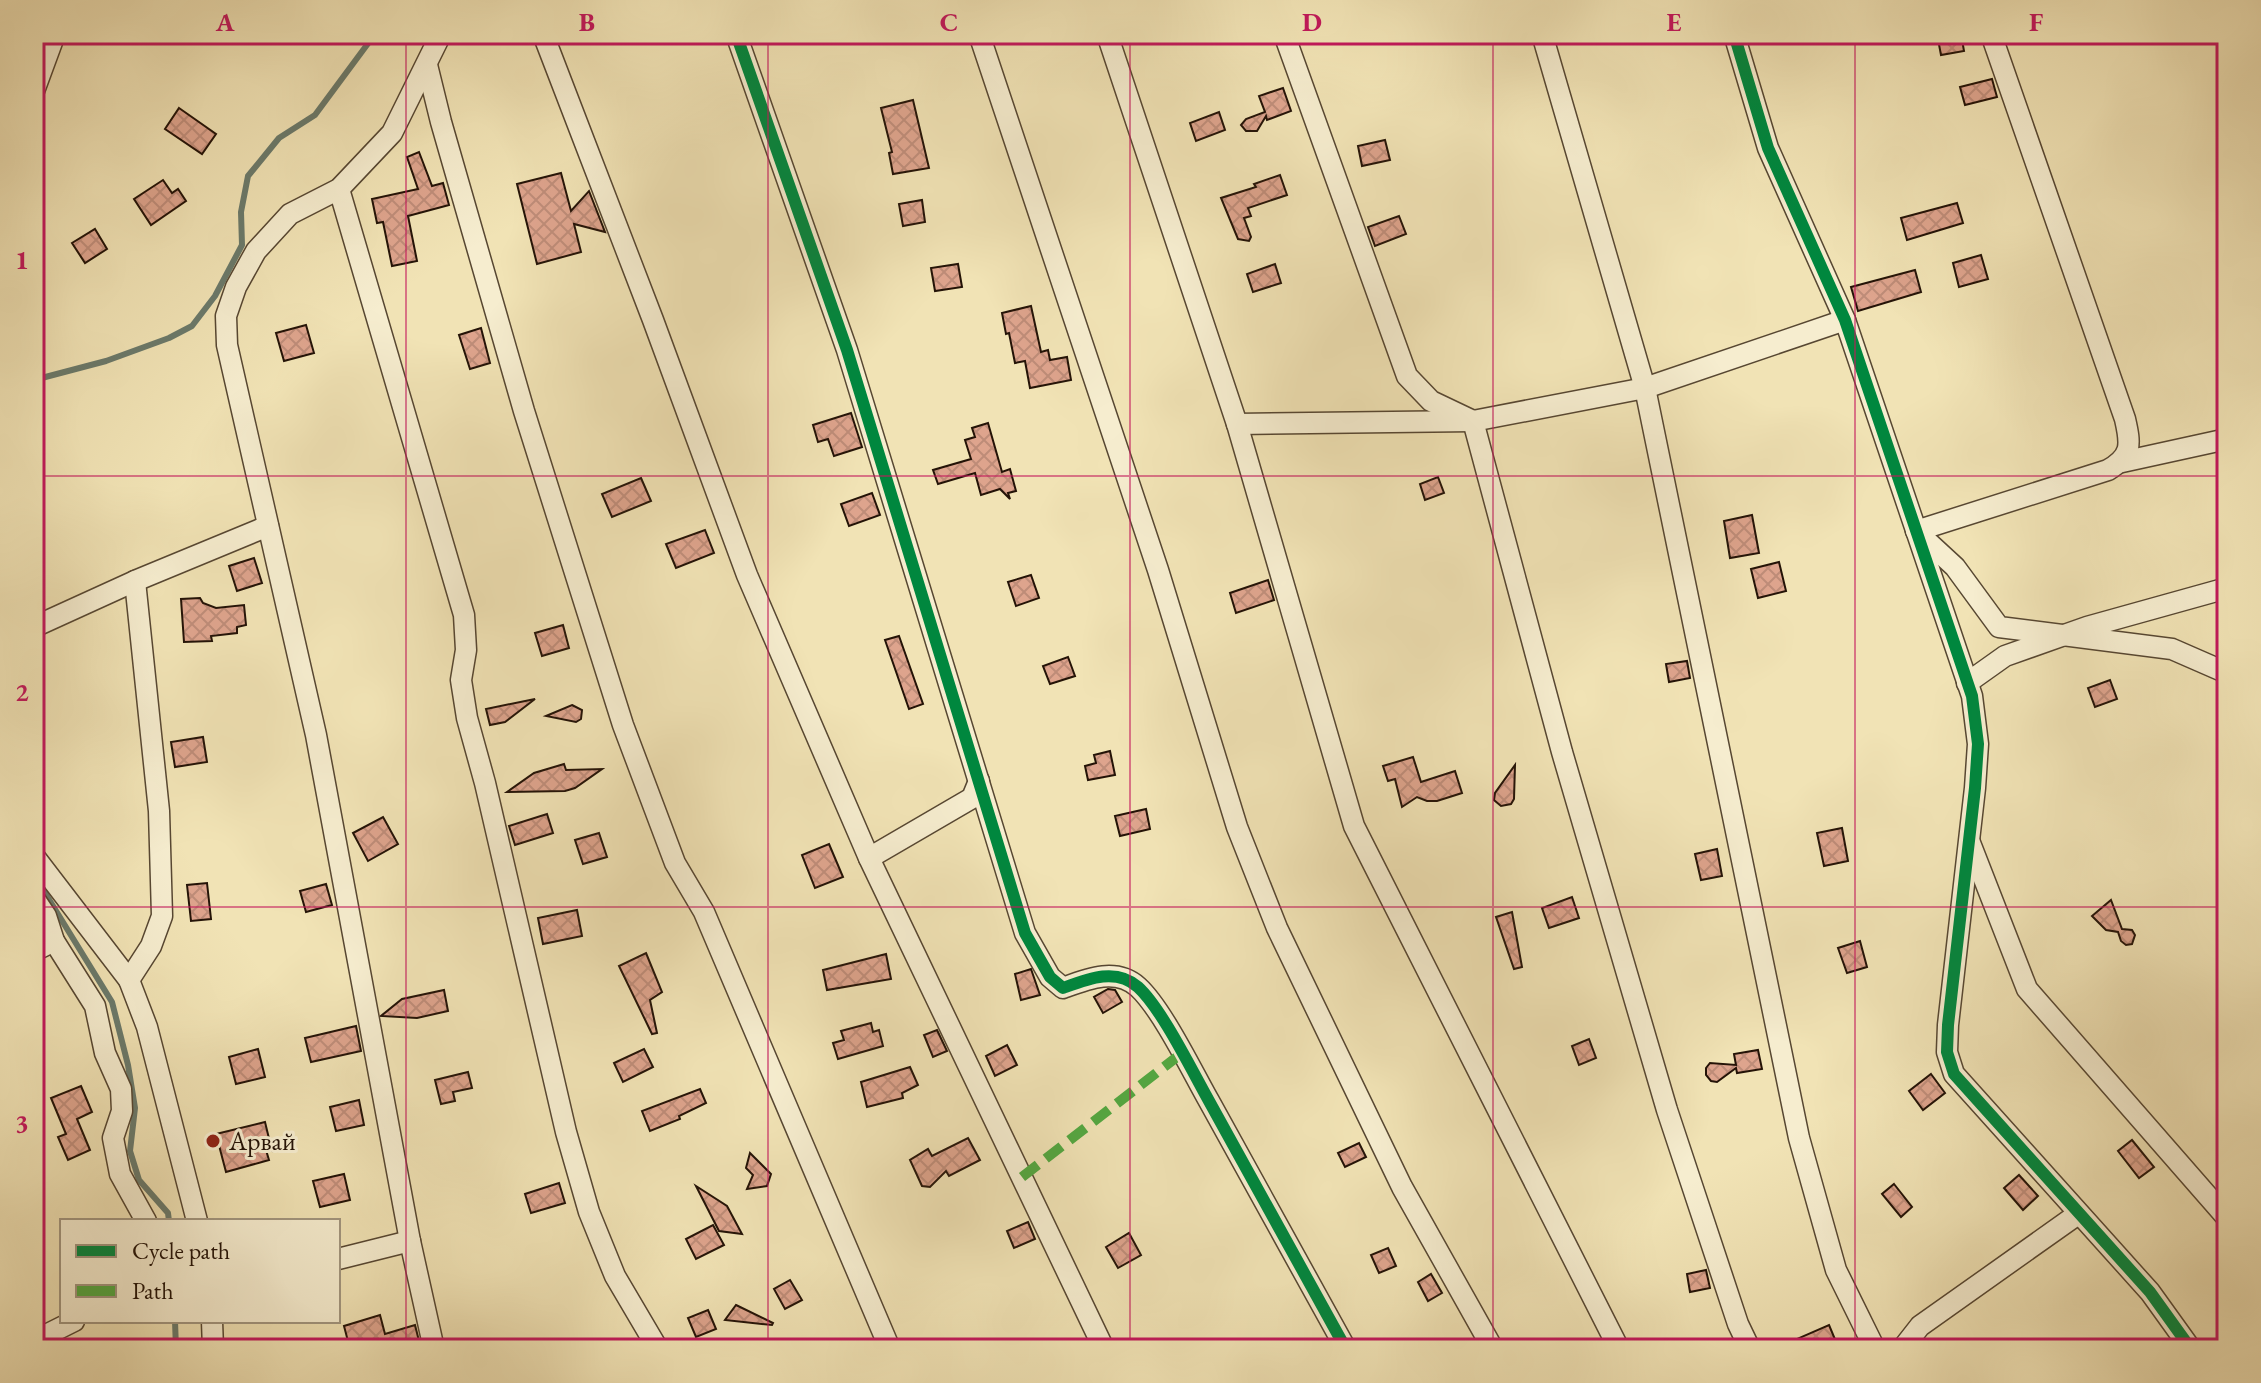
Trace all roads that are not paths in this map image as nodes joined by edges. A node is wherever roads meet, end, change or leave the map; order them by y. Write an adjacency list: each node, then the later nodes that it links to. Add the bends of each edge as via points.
1 (55, 34): 12 (street)
2 (441, 34): 11 (street)
3 (543, 34): 31 (street, via 747,575)
4 (736, 34): 28 (street, via 847,350)
5 (979, 34): 51 (street, via 1158,570 1237,827 1277,928 1402,1187)
6 (1107, 34): 17 (street)
7 (1284, 34): 16 (street, via 1407,376 1431,401)
8 (1542, 34): 15 (street)
9 (1734, 34): 14 (street, via 1768,148)
10 (1991, 34): 19 (street, via 2125,419 2129,449)
11 (427, 65): 13 (street, via 392,133); 48 (street, via 524,411 623,725 675,863 704,912)
12 (34, 91)
13 (339, 189): 20 (street, via 290,214 256,251 226,316 227,345); 47 (street, via 464,615 461,680 467,718 566,1132 615,1276)
14 (1845, 320): 15 (street); 21 (street)
15 (1645, 388): 16 (street); 54 (street, via 1799,1138 1836,1270)
16 (1473, 421): 17 (street); 53 (street, via 1562,752 1667,1110)
17 (1237, 424): 52 (street, via 1354,826)
18 (2227, 439): 19 (street)
19 (2122, 462): 21 (street)
20 (268, 526): 22 (street); 40 (street, via 316,735)
21 (1916, 531): 25 (street, via 1955,567 1999,627); 27 (street)
22 (135, 581): 24 (street); 35 (street, via 159,811 162,916)
23 (2227, 588): 25 (street)
24 (34, 627)
25 (2061, 636): 26 (street, via 2172,649); 27 (street, via 2005,656)
26 (2227, 673)
27 (1967, 683): 29 (street, via 1978,744)
28 (979, 781): 31 (street, via 972,798); 50 (street, via 1025,933 1050,977 1063,988 1095,976 1117,976 1137,985 1153,1005)
29 (1968, 839): 36 (street, via 1947,1052 1954,1074); 37 (street, via 2027,989)
30 (34, 856): 35 (street)
31 (869, 858): 49 (street)
32 (34, 898): 33 (street)
33 (54, 941): 34 (street); 38 (street, via 95,1006 105,1053 121,1089 122,1111 113,1138 120,1174)
34 (34, 951)
35 (129, 980): 39 (street, via 147,1027)
36 (2078, 1214): 55 (street, via 1920,1326); 56 (street, via 2150,1292)
37 (2227, 1218)
38 (145, 1219)
39 (196, 1219)
40 (410, 1241): 41 (street); 46 (street)
41 (340, 1258)
42 (70, 1323): 44 (street)
43 (212, 1323): 45 (street)
44 (34, 1341)
45 (213, 1349)
46 (434, 1349)
47 (658, 1349)
48 (890, 1349)
49 (1104, 1349)
50 (1346, 1349)
51 (1493, 1349)
52 (1619, 1349)
53 (1750, 1349)
54 (1875, 1349)
55 (1902, 1349)
56 (2191, 1349)

